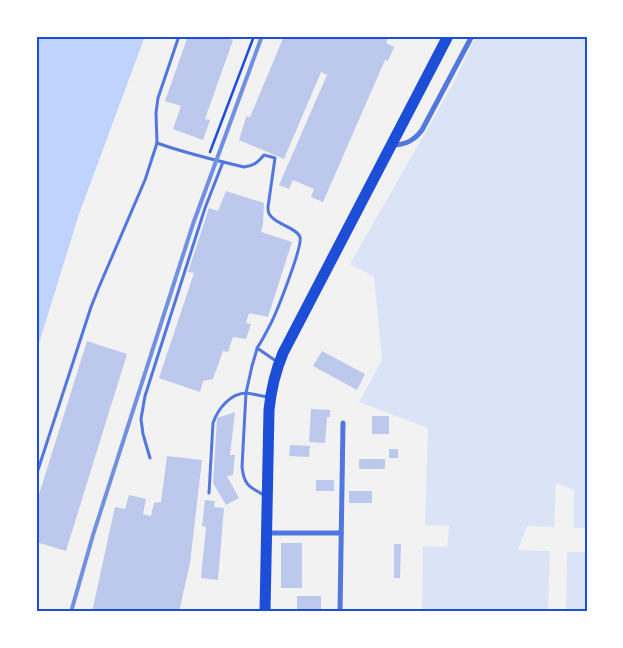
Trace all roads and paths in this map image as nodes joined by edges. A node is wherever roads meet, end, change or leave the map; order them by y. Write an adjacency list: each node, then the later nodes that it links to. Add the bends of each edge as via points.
1 (179, 36): 5 (lane, via 158,98)
2 (254, 36): 7 (path)
3 (448, 36): 6 (highway)
4 (472, 36): 6 (street, via 422,130 412,141)
5 (157, 143): 7 (lane); 15 (lane, via 146,180 91,307)
6 (391, 145): 10 (highway)
7 (208, 158): 8 (lane)
8 (222, 162): 9 (lane, via 244,167 252,166 264,154 274,158 268,207 270,215 300,237 271,324); 14 (lane, via 145,396 141,420)
9 (257, 348): 10 (lane); 11 (lane)
10 (278, 363): 12 (highway)
11 (246, 393): 12 (lane); 16 (lane, via 227,401 213,423); 17 (lane, via 244,478 247,485)
12 (270, 397): 17 (highway)
13 (343, 423): 19 (street)
14 (150, 458)
15 (36, 476)
16 (208, 493)
17 (267, 496): 18 (highway)
18 (266, 533): 19 (street); 20 (highway)
19 (341, 534): 21 (street)
20 (265, 612)
21 (340, 612)

